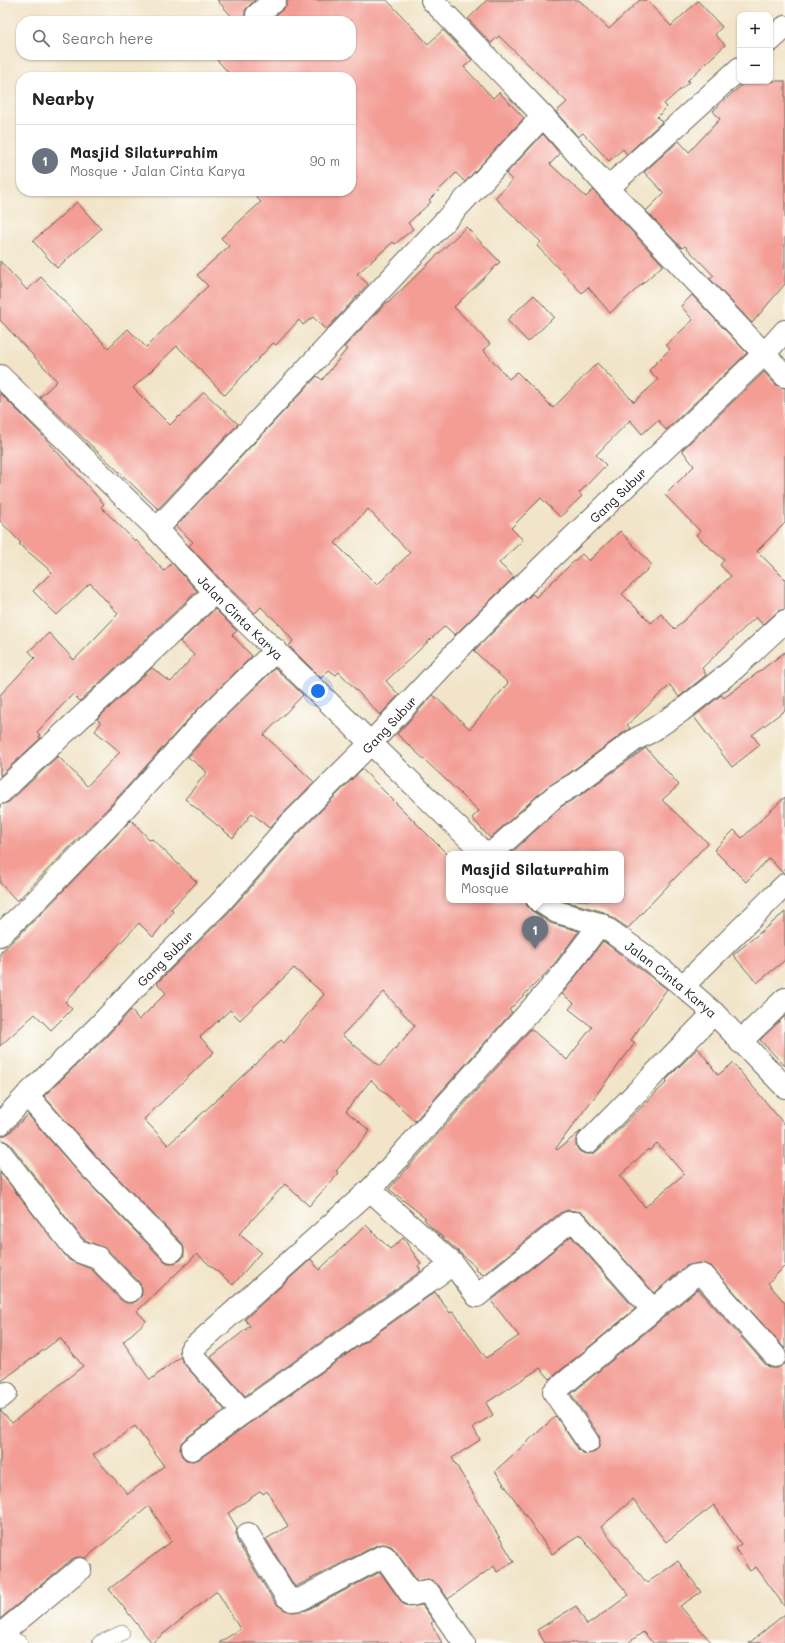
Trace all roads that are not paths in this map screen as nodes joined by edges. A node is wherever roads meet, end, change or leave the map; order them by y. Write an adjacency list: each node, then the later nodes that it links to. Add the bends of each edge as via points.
1 (275, 0): 3 (street)
2 (435, 1): 7 (street)
3 (257, 15)
4 (785, 27): 5 (street)
5 (773, 38)
6 (737, 71): 8 (street)
7 (543, 116): 8 (street); 13 (street)
8 (608, 188): 10 (street)
9 (785, 331): 10 (street, Gang Subur)
10 (765, 353): 12 (street); 17 (street, Gang Subur, via 468,640)
11 (0, 376): 13 (street, Jalan Cinta Karya)
12 (785, 376)
13 (157, 529): 14 (street, Jalan Cinta Karya)
14 (215, 592): 16 (street, Jalan Cinta Karya); 18 (street)
15 (785, 621): 20 (street, via 734,669 668,720 555,796)
16 (276, 650): 17 (street, Jalan Cinta Karya); 24 (street, via 204,720 117,817)
17 (370, 744): 19 (street, Jalan Cinta Karya); 30 (street, Gang Subur, via 287,827 219,904)
18 (0, 792)
19 (482, 851)
20 (494, 851)
21 (785, 885): 25 (street)
22 (543, 903): 23 (street, Jalan Cinta Karya, via 557,912)
23 (600, 924): 25 (street, Jalan Cinta Karya); 34 (street, via 561,976)
24 (0, 935)
25 (683, 986): 27 (street, Jalan Cinta Karya)
26 (785, 999): 28 (street)
27 (714, 1013): 28 (street, Jalan Cinta Karya); 32 (street)
28 (740, 1042): 29 (street, Jalan Cinta Karya)
29 (785, 1087)
30 (27, 1096): 31 (street, Gang Subur); 35 (street, via 88,1165)
31 (0, 1124)
32 (588, 1142)
33 (0, 1152): 37 (street, via 72,1245 78,1251 98,1258)
34 (370, 1190): 36 (street); 40 (street, via 191,1350 193,1356)
35 (172, 1251)
36 (453, 1264): 38 (street, via 477,1296 568,1223 576,1223); 40 (street)
37 (130, 1291)
38 (653, 1310): 39 (street, via 694,1276 705,1277); 41 (street, via 554,1392)
39 (775, 1356)
40 (243, 1412): 42 (street)
41 (588, 1442)
42 (192, 1450)
43 (248, 1534): 48 (street, via 286,1596 292,1600 301,1599 385,1557 412,1595 426,1591 429,1593)
44 (80, 1569): 46 (street)
45 (122, 1633): 47 (lane)
46 (7, 1637)
47 (100, 1643)
48 (464, 1643)

